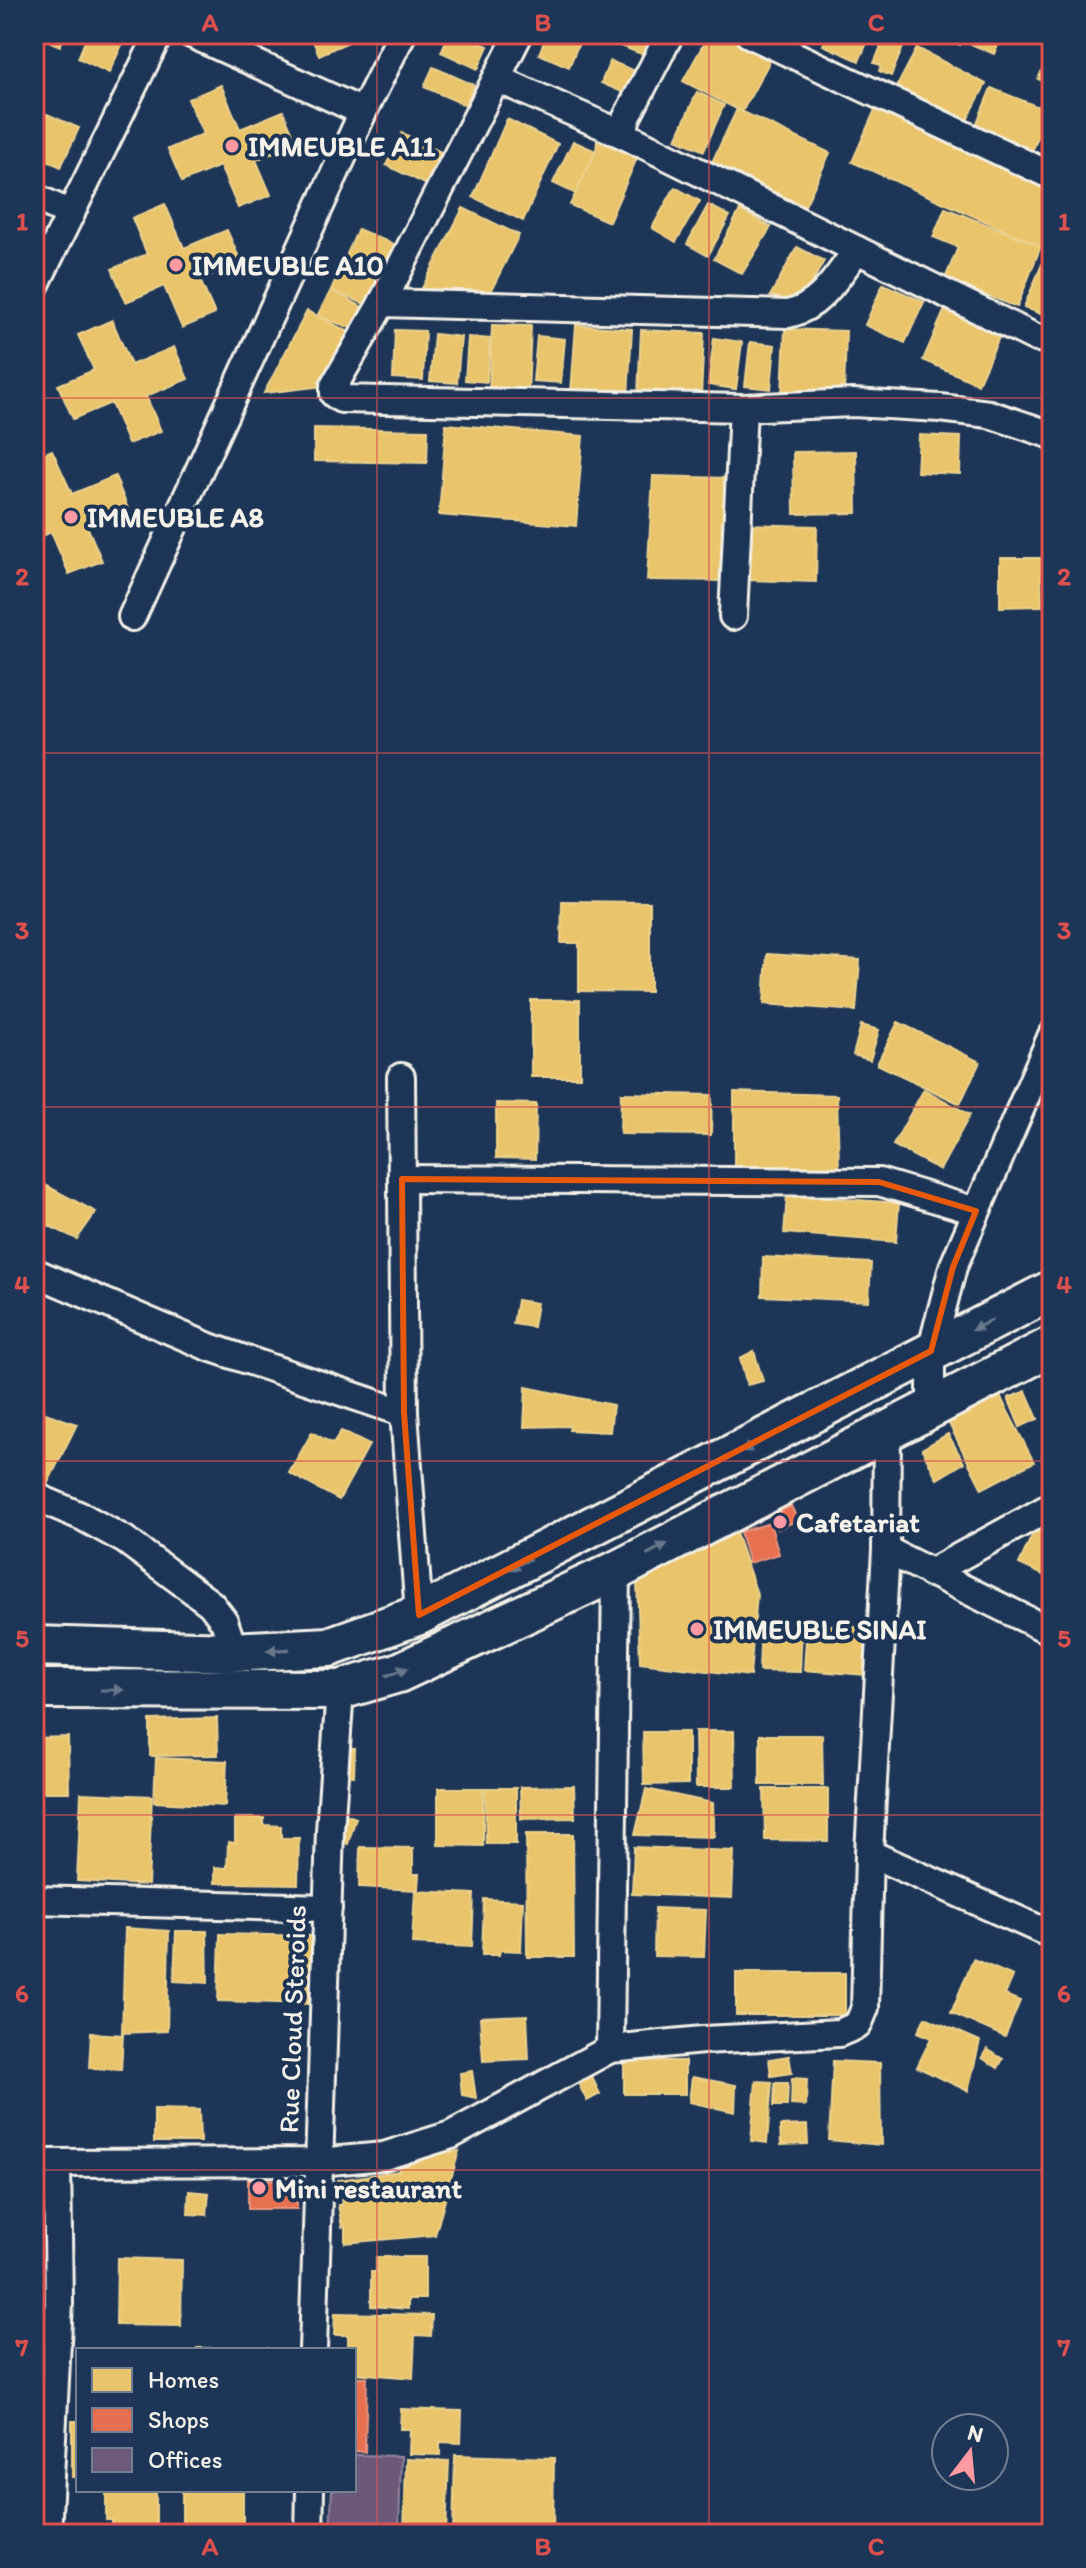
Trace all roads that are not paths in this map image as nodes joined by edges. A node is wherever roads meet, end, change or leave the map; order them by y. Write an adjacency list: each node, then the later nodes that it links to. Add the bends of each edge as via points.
1 (159, 34): 12 (street)
2 (191, 34): 8 (street)
3 (402, 34): 8 (street)
4 (519, 34): 7 (street)
5 (670, 34): 9 (street, via 626,119)
6 (749, 34): 10 (street)
7 (498, 79): 9 (street); 15 (street)
8 (363, 112): 20 (street)
9 (624, 135): 13 (street)
10 (1052, 176)
11 (34, 197): 12 (street)
12 (71, 214): 14 (street)
13 (857, 250): 15 (street, via 816,302 788,314); 16 (street, via 1036,338)
14 (34, 288)
15 (382, 303): 17 (street, via 334,386 341,399)
16 (1052, 339)
17 (743, 408): 18 (street, via 853,403 940,408 989,414); 19 (street)
18 (1052, 435)
19 (733, 616)
20 (132, 617)
21 (1052, 1035): 24 (street)
22 (401, 1077): 23 (street)
23 (402, 1179): 24 (street, via 879,1182); 30 (street)
24 (976, 1211): 28 (street, via 953,1267)
25 (34, 1272): 30 (street, via 209,1347)
26 (1052, 1290): 28 (main road, one-way to 28)
27 (1052, 1346): 29 (main road)
28 (931, 1351): 29 (street); 37 (main road, one-way to 37)
29 (931, 1407): 31 (main road)
30 (404, 1413): 37 (street)
31 (887, 1429): 34 (street); 35 (main road, one-way to 31)
32 (34, 1496): 40 (street, via 125,1540 211,1604 224,1621)
33 (1052, 1506): 36 (street)
34 (886, 1550): 36 (street); 43 (street)
35 (616, 1571): 42 (main road, one-way to 35, via 398,1673); 47 (street)
36 (930, 1573): 38 (street)
37 (419, 1615): 40 (main road, one-way to 40, via 329,1647)
38 (1052, 1632)
39 (34, 1646): 40 (main road)
40 (230, 1652)
41 (34, 1689): 42 (main road, one-way to 42)
42 (340, 1690): 45 (street, Rue Cloud Steroids)
43 (869, 1853): 46 (street); 47 (street, via 865,2008 858,2025 839,2033)
44 (34, 1900): 45 (street)
45 (328, 1908): 48 (street, Rue Cloud Steroids)
46 (1052, 1935)
47 (610, 2049): 48 (street, via 451,2135 384,2156)
48 (319, 2162): 49 (street); 50 (street, Rue Cloud Steroids)
49 (45, 2164): 51 (street, via 59,2303)
50 (313, 2348)
51 (43, 2432): 53 (street)
52 (310, 2492): 54 (street)
53 (47, 2534)
54 (309, 2534)

